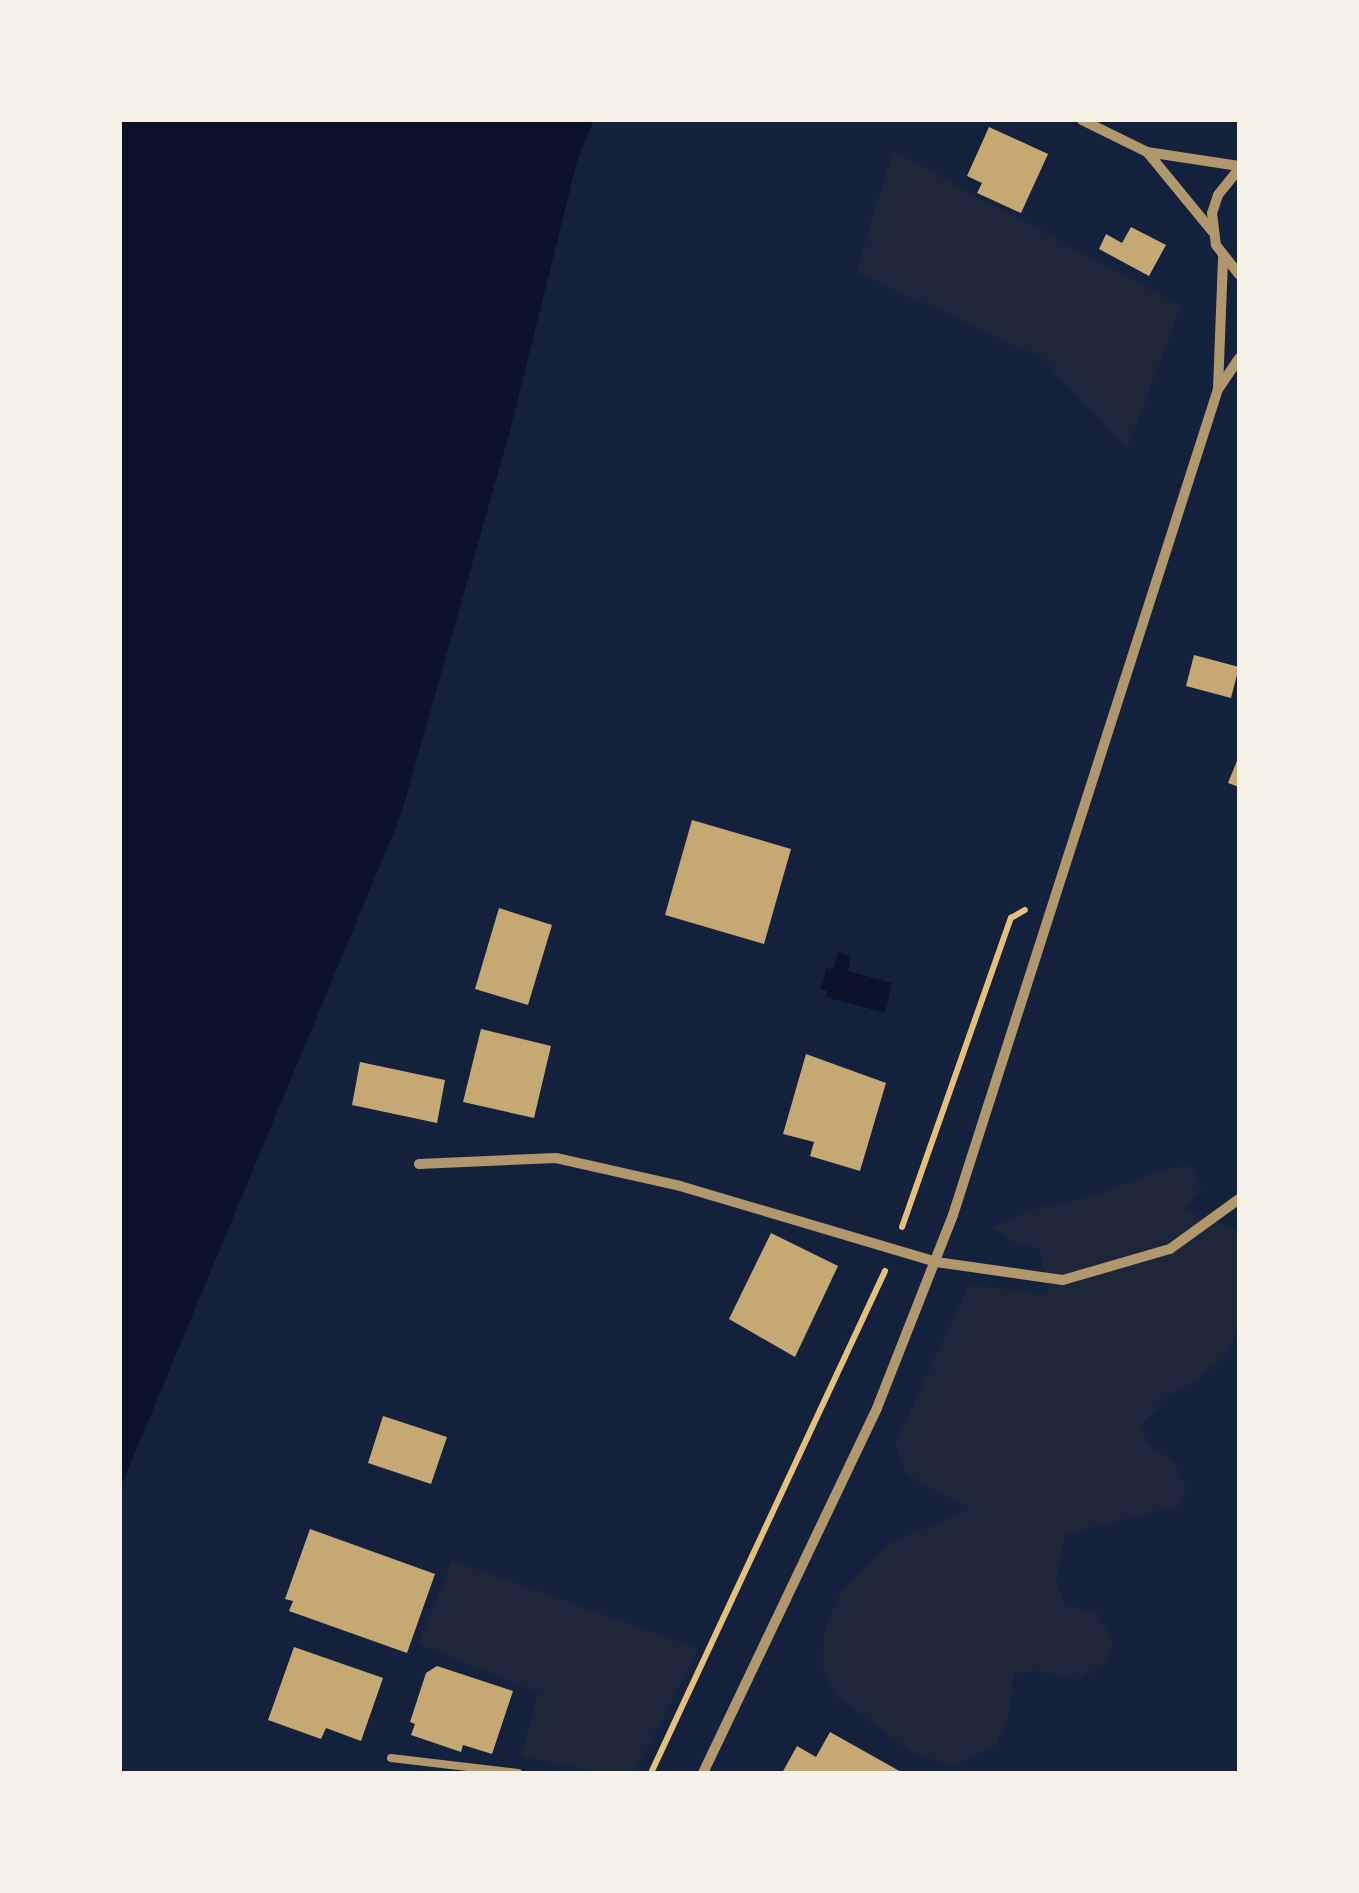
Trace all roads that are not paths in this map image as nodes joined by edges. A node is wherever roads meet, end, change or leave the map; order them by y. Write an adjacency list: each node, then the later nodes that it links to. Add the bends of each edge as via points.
1 (1082, 120): 2 (street)
2 (1147, 152): 3 (street); 4 (street)
3 (1239, 168): 4 (street, via 1218,195)
4 (1213, 232): 5 (street)
5 (1223, 258): 6 (street); 8 (street)
6 (1239, 274)
7 (1239, 358): 8 (street)
8 (1218, 389): 11 (street)
9 (419, 1164): 11 (street, via 556,1158 680,1186)
10 (1239, 1200): 11 (street, via 1170,1249 1063,1280)
11 (936, 1262): 14 (street, via 878,1408)
12 (391, 1758): 13 (lane)
13 (518, 1773)
14 (703, 1773)

